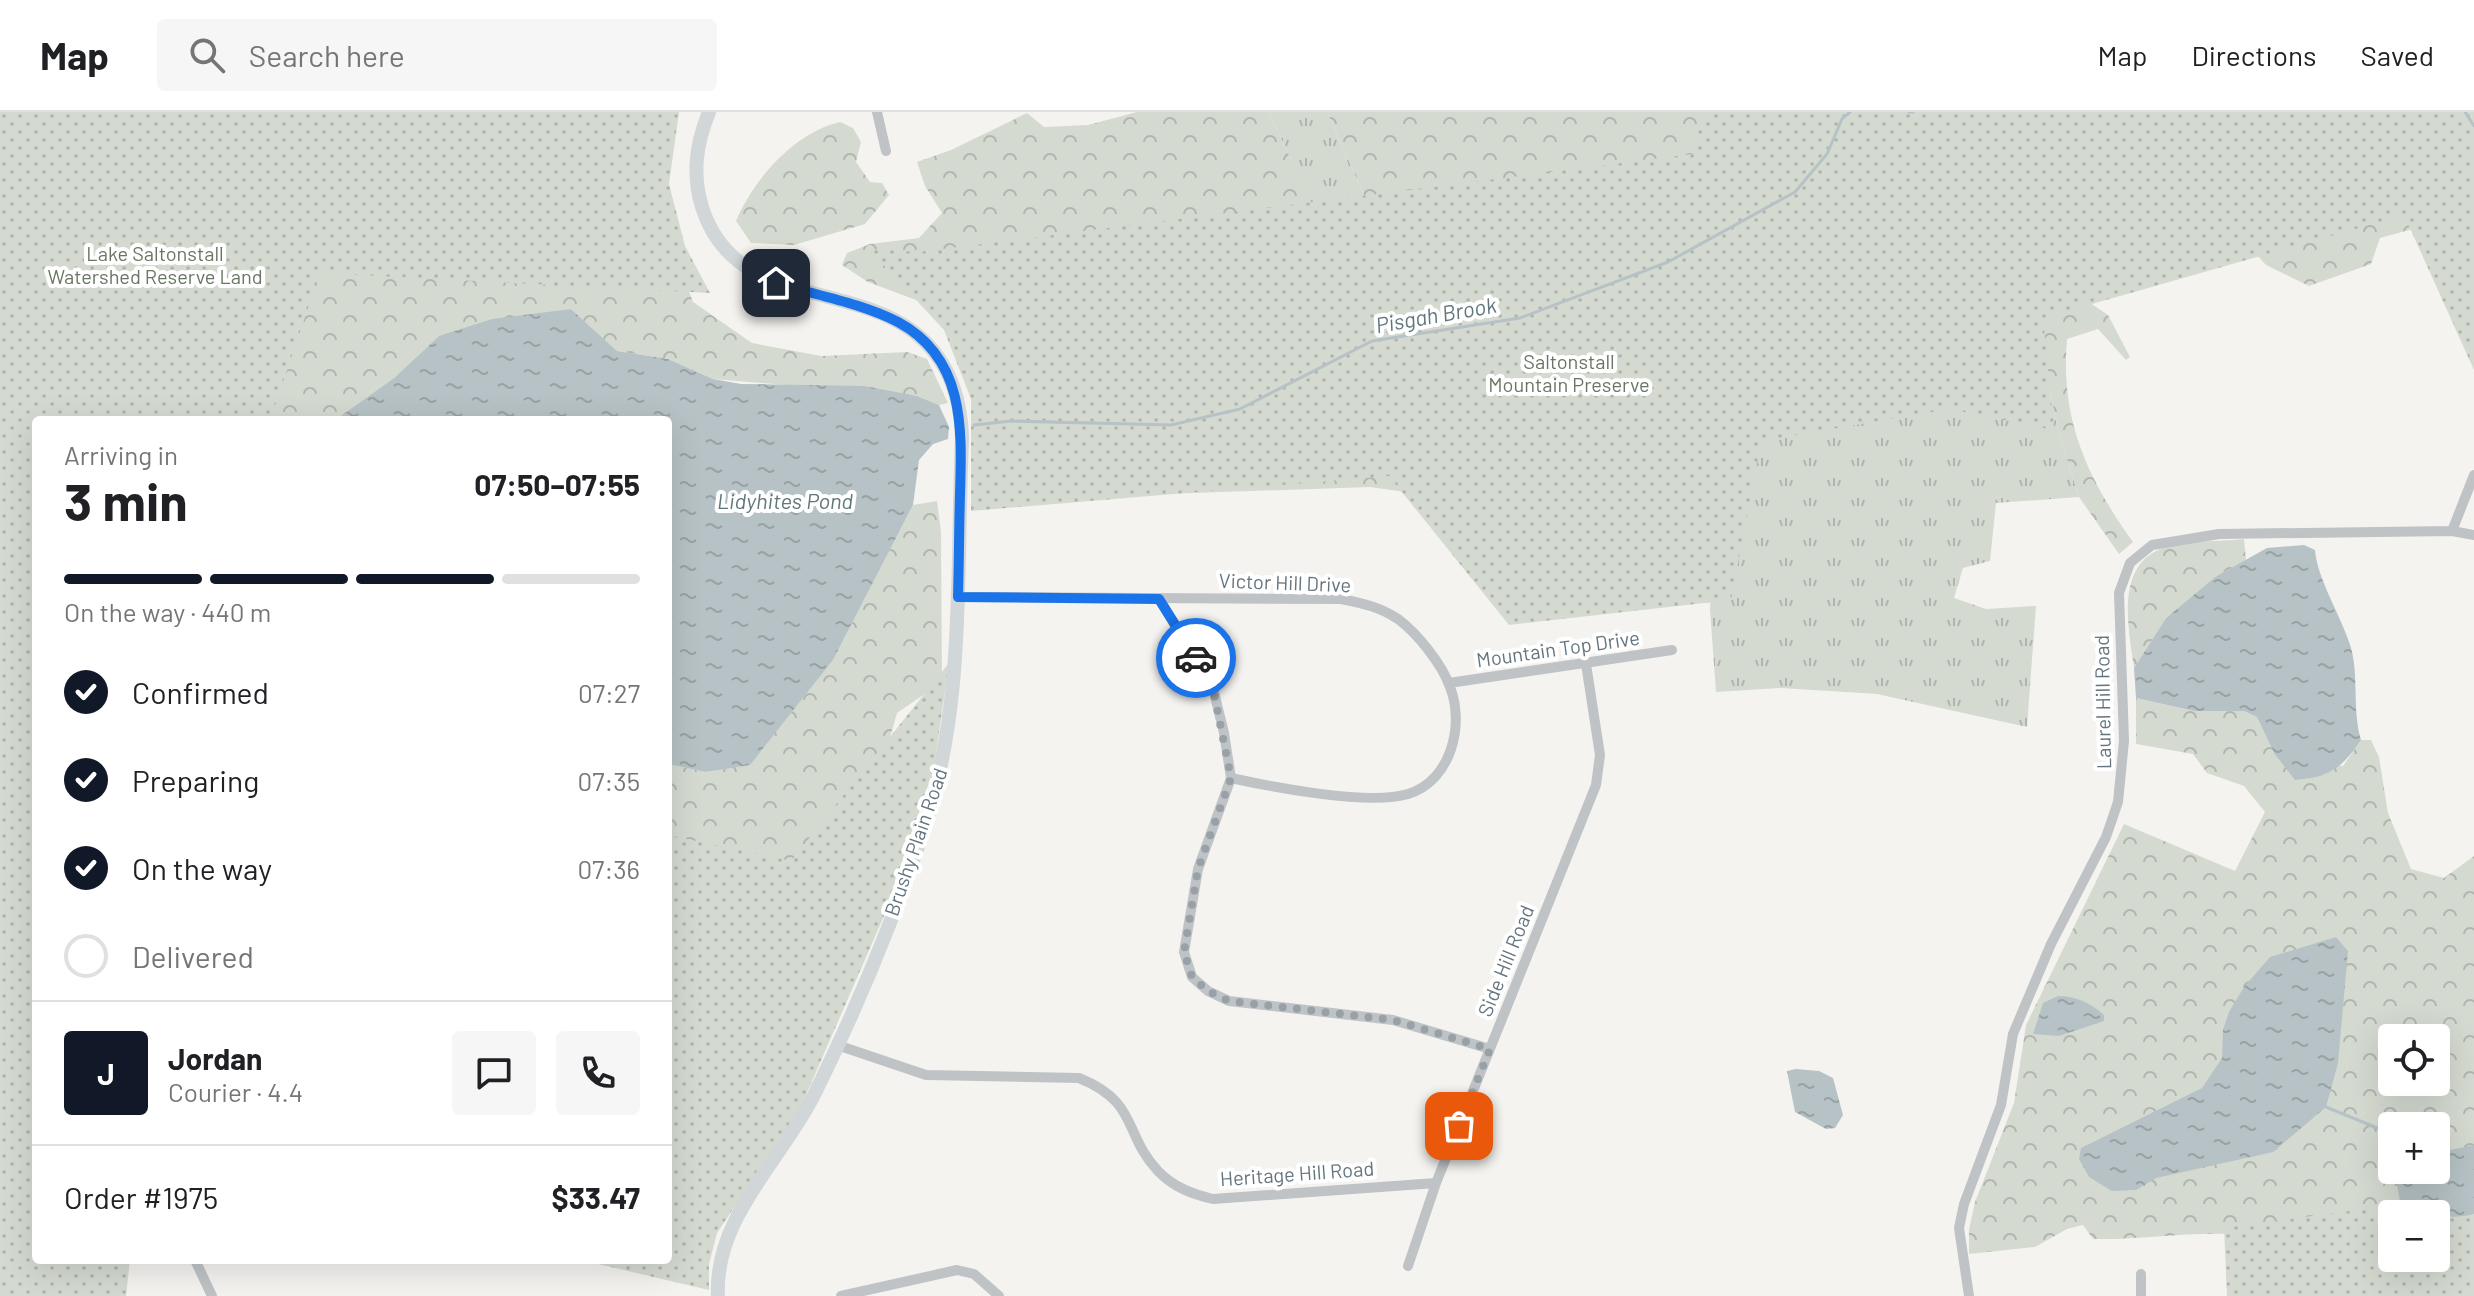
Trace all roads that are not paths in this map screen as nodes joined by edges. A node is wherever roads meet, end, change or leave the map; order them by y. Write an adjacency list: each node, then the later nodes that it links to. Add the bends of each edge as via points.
1 (709, 112): 7 (main road, Brushy Plain Road, via 696,158 699,196 711,228 732,255 776,283 897,322 929,346 945,368 961,421)
2 (877, 112): 3 (street)
3 (886, 151)
4 (2474, 475): 5 (street)
5 (2452, 531): 6 (street, Laurel Hill Road); 23 (street, Laurel Hill Road, via 2219,534 2152,545 2130,563 2119,593 2124,754 2118,802 2013,1034 2001,1105 1959,1228)
6 (2474, 535)
7 (958, 597): 8 (street, Victor Hill Drive); 13 (main road, Brushy Plain Road, via 955,677 942,769 889,922)
8 (1159, 599): 11 (street, Victor Hill Drive, via 1341,599 1377,606 1401,621); 12 (street, via 1213,688)
9 (1672, 650): 10 (street, Mountain Top Drive)
10 (1586, 664): 11 (street, Mountain Top Drive); 14 (street, Side Hill Road, via 1600,755 1596,785)
11 (1449, 683): 12 (street, Victor Hill Drive, via 1454,733 1446,765 1408,794 1294,791)
12 (1231, 778): 14 (street, via 1198,869 1184,952 1192,977 1229,1001 1393,1020)
13 (837, 1045): 15 (street, Heritage Hill Road, via 926,1075 1079,1078 1119,1103 1157,1170 1185,1192 1213,1199); 20 (main road, Brushy Plain Road, via 795,1131 726,1234 718,1261)
14 (1490, 1049): 15 (street, Side Hill Road)
15 (1436, 1183): 17 (street, Side Hill Road)
16 (199, 1264): 19 (street)
17 (1408, 1266)
18 (2141, 1274): 24 (street)
19 (212, 1296)
20 (718, 1296)
21 (841, 1296): 22 (street, via 957,1270 974,1274)
22 (999, 1296)
23 (1969, 1296)
24 (2141, 1296)

